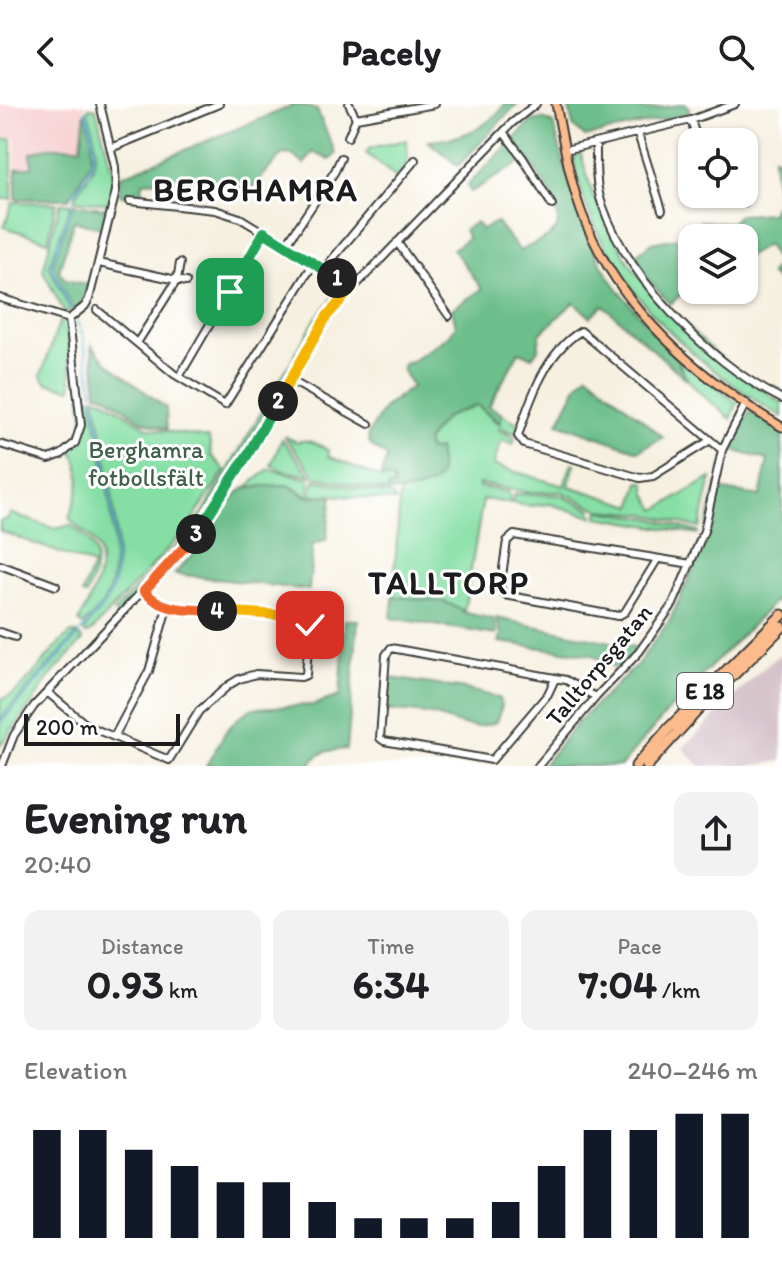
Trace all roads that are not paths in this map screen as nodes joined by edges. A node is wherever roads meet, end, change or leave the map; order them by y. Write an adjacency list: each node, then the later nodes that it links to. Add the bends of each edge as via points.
1 (100, 104): 15 (street)
2 (219, 104): 15 (street)
3 (349, 104): 8 (street)
4 (435, 104): 8 (street)
5 (536, 104): 11 (street)
6 (556, 104): 16 (main road)
7 (735, 104): 9 (street)
8 (356, 118): 13 (street)
9 (691, 120): 10 (street); 12 (street)
10 (694, 128)
11 (504, 133): 20 (street); 23 (street)
12 (638, 134): 14 (street); 21 (street)
13 (348, 137)
14 (596, 143): 16 (street); 41 (street, via 598,191 630,262 686,328)
15 (111, 148): 25 (street, via 116,191)
16 (565, 150): 42 (main road, via 592,239 617,282 661,334)
17 (341, 158): 24 (street)
18 (415, 160): 28 (street)
19 (130, 201): 22 (street, via 215,210)
20 (552, 205)
21 (662, 210)
22 (264, 232): 24 (street); 33 (street)
23 (397, 242): 32 (street); 36 (street)
24 (286, 245): 27 (street)
25 (99, 263): 29 (street); 37 (street, via 89,299)
26 (180, 263): 29 (street)
27 (314, 263): 28 (street); 39 (street, via 228,404)
28 (324, 269): 32 (street)
29 (177, 280): 30 (street); 38 (street)
30 (186, 282)
31 (207, 287): 33 (street)
32 (353, 287): 40 (street, via 327,316)
33 (230, 292): 39 (street)
34 (0, 298): 37 (street)
35 (97, 310): 38 (street)
36 (449, 316)
37 (69, 319): 46 (street, via 81,425 75,443 49,459)
38 (137, 343): 39 (street)
39 (179, 377)
40 (290, 380): 43 (street); 52 (street, via 197,533)
41 (782, 399)
42 (746, 403): 44 (main road); 47 (street, Talltorpsgatan)
43 (369, 424)
44 (782, 427)
45 (709, 441): 45 (street, via 579,331 536,386 518,436 521,443 646,478); 47 (street)
46 (0, 444)
47 (722, 450): 49 (street, Talltorpsgatan)
48 (657, 560): 48 (street, via 512,536 500,589 505,595 618,616); 49 (street)
49 (691, 564): 62 (street, Talltorpsgatan, via 664,620)
50 (0, 565): 51 (street)
51 (56, 586)
52 (144, 591): 53 (street); 61 (street)
53 (167, 608): 63 (street, via 149,671); 63 (street, via 310,617 306,675 239,679 205,703 171,758)
54 (782, 608): 56 (highway, E 18)
55 (782, 615): 56 (highway, E 18)
56 (770, 627): 66 (highway, E 18)
57 (782, 627): 67 (highway, E 18)
58 (0, 632): 59 (street)
59 (15, 637)
60 (555, 679): 60 (street, via 391,648 380,738 492,760); 62 (street)
61 (47, 692): 63 (street, via 88,726); 64 (street, via 20,725)
62 (596, 697): 65 (street, Talltorpsgatan)
63 (114, 737)
64 (2, 764)
65 (538, 766)
66 (636, 766)
67 (647, 766)

